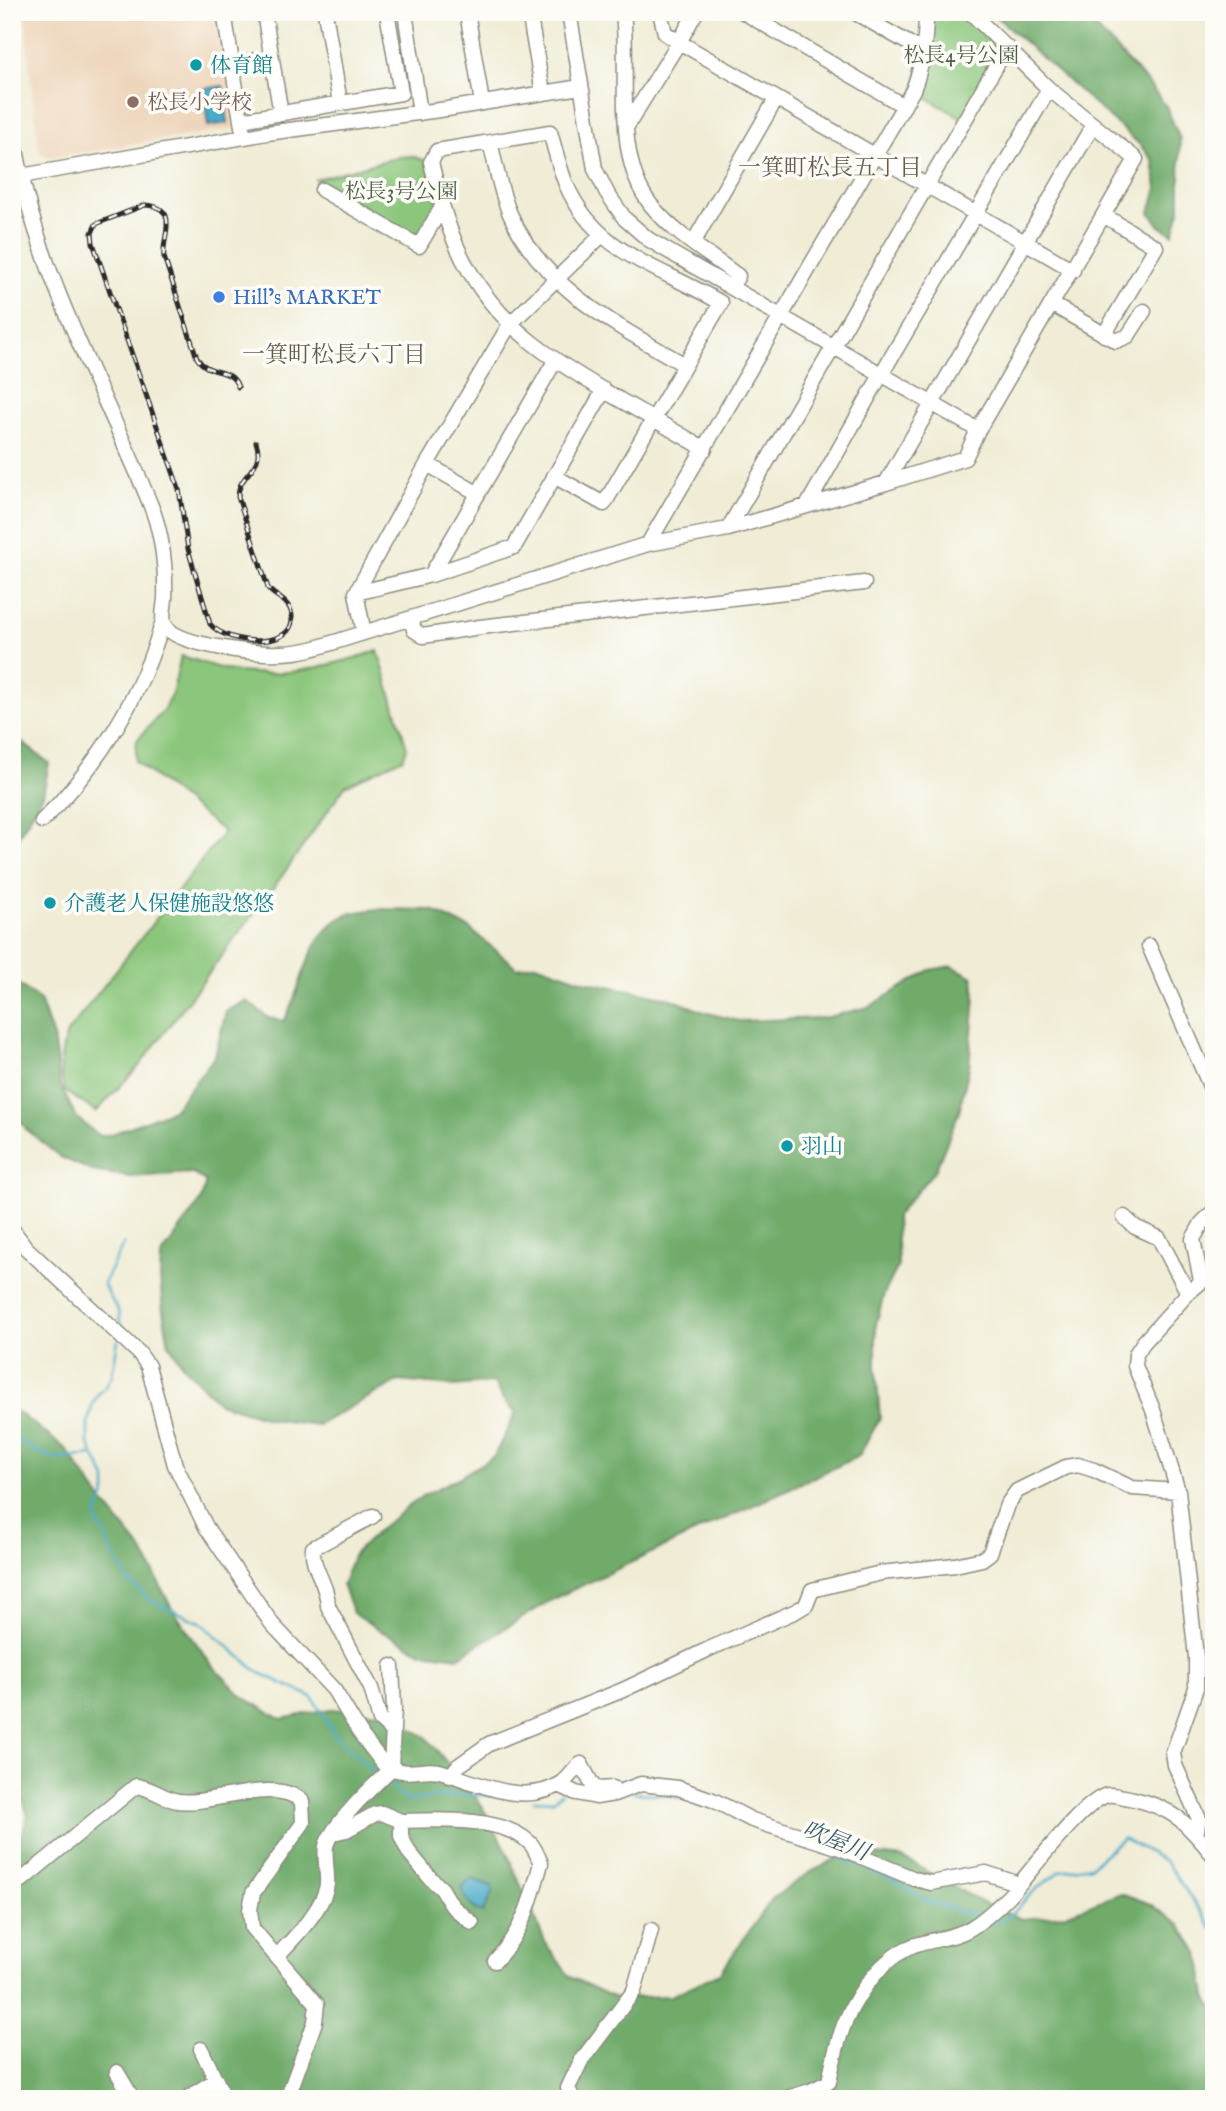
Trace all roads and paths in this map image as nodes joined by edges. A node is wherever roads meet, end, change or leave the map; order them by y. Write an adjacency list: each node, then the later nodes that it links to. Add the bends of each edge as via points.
1 (224, 12): 20 (street)
2 (264, 12): 19 (street)
3 (325, 12): 25 (street)
4 (387, 12): 25 (street, via 401,93)
5 (405, 12): 28 (street)
6 (467, 12): 26 (street)
7 (529, 12): 23 (street)
8 (569, 12): 21 (street)
9 (623, 12): 33 (street)
10 (660, 12): 16 (street, via 665,33)
11 (696, 12): 16 (street)
12 (743, 12): 27 (street)
13 (854, 12): 18 (street)
14 (926, 12): 18 (street)
15 (970, 12): 17 (street)
16 (679, 42): 24 (street); 33 (street)
17 (1007, 47): 22 (street); 38 (street)
18 (924, 52): 27 (street, via 920,73)
19 (272, 58): 20 (street); 29 (street)
20 (232, 64): 30 (street)
21 (580, 87): 23 (street); 48 (street, via 595,169 625,219 648,239)
22 (1049, 89): 32 (street); 41 (street)
23 (543, 93): 26 (street)
24 (776, 99): 36 (street); 44 (street)
25 (340, 103): 29 (street)
26 (482, 103): 28 (street)
27 (904, 106): 36 (street)
28 (420, 113): 34 (street)
29 (281, 114): 30 (street)
30 (241, 120): 34 (street)
31 (12, 124): 37 (street)
32 (1093, 125): 42 (street, via 1136,159); 45 (street)
33 (627, 126): 44 (street, via 629,158 641,191 661,216)
34 (244, 139): 37 (street)
35 (490, 142): 40 (street, via 438,151 431,162); 43 (street, via 550,132 567,186); 47 (street, via 518,231)
36 (876, 155): 38 (street); 51 (street)
37 (21, 176): 74 (street, via 41,253 67,320 156,519 165,580)
38 (926, 186): 41 (street); 54 (street)
39 (322, 190): 40 (street, via 419,246)
40 (442, 207): 52 (street, via 470,274)
41 (976, 215): 45 (street); 57 (street)
42 (1105, 216): 46 (street); 53 (street, via 1156,247)
43 (601, 236): 47 (street); 56 (street, via 721,303)
44 (693, 243): 48 (street, via 738,276)
45 (1026, 243): 46 (street); 59 (street)
46 (1073, 271): 49 (street)
47 (556, 279): 52 (street); 56 (street, via 579,300)
48 (731, 287): 51 (street)
49 (1053, 305): 53 (street); 61 (street)
50 (1144, 311): 53 (street, via 1128,336 1116,341)
51 (781, 317): 54 (street); 62 (street)
52 (510, 324): 55 (street); 63 (street)
53 (1104, 335)
54 (833, 346): 57 (street); 68 (street)
55 (555, 361): 58 (street); 66 (street)
56 (685, 365): 60 (street)
57 (882, 373): 59 (street); 67 (street)
58 (604, 390): 60 (street); 64 (street)
59 (932, 402): 61 (street); 65 (street)
60 (653, 419): 62 (street); 64 (street, via 604,504)
61 (978, 430): 65 (street, via 965,458)
62 (705, 449): 69 (street)
63 (427, 464): 66 (street); 72 (street)
64 (554, 476): 70 (street, via 514,547)
65 (886, 484): 67 (street)
66 (477, 493): 70 (street)
67 (807, 506): 68 (street)
68 (728, 528): 69 (street)
69 (648, 544): 73 (street)
70 (431, 575): 72 (street)
71 (863, 583): 73 (street, via 423,636 414,630)
72 (356, 593): 75 (street)
73 (411, 618): 75 (street)
74 (163, 621): 75 (street, via 180,637 262,653 316,648); 76 (street, via 130,705 83,776)
75 (364, 633)
76 (42, 821)
77 (1149, 946): 78 (street)
78 (1214, 1095)
79 (1214, 1211): 83 (street, via 1193,1239)
80 (1124, 1217): 84 (street, via 1159,1238)
81 (12, 1229): 89 (street, via 26,1248 139,1353 148,1366 175,1465 206,1527 272,1624 334,1690)
82 (1214, 1271): 83 (street)
83 (1201, 1281): 84 (street)
84 (1188, 1293): 85 (street, via 1143,1343 1135,1366)
85 (1178, 1491): 90 (street, via 1132,1488 1094,1470 1066,1467 1017,1491 990,1553 982,1559 881,1573 812,1590 806,1605 796,1611 623,1690 489,1744); 95 (street, via 1196,1688 1172,1753 1199,1819)
86 (373, 1517): 88 (street, via 313,1548 312,1556 328,1593 328,1606 371,1688 380,1720)
87 (391, 1667): 88 (street)
88 (392, 1731): 89 (street)
89 (390, 1770): 90 (street); 94 (street)
90 (450, 1776): 91 (street, via 508,1792 531,1793)
91 (559, 1785): 92 (street, via 581,1764 593,1786); 98 (street, via 597,1797 640,1784 678,1788 915,1879 931,1883 986,1873)
92 (615, 1787)
93 (401, 1821): 94 (street, via 375,1814); 99 (street, via 408,1851 452,1906); 102 (street, via 481,1823 510,1830 531,1844 541,1863 536,1882 512,1943)
94 (333, 1833): 101 (street, via 326,1847 324,1896)
95 (1196, 1835): 96 (street); 98 (street, via 1163,1807 1107,1796 1063,1833)
96 (1214, 1856)
97 (12, 1880): 101 (street, via 22,1880 136,1786 175,1801 287,1792 302,1801 303,1823 253,1893 250,1910 252,1928)
98 (1019, 1884): 111 (street, via 971,1928 895,1954 845,2017 829,2082)
99 (472, 1923)
100 (651, 1930): 110 (street, via 634,1991 581,2061 568,2088)
101 (278, 1955): 109 (street, via 317,2004)
102 (495, 1961)
103 (201, 2049): 105 (street)
104 (117, 2072): 106 (street)
105 (216, 2080): 107 (street); 108 (street)
106 (133, 2099)
107 (186, 2099)
108 (225, 2099)
109 (288, 2099)
110 (573, 2099)
111 (784, 2099)

